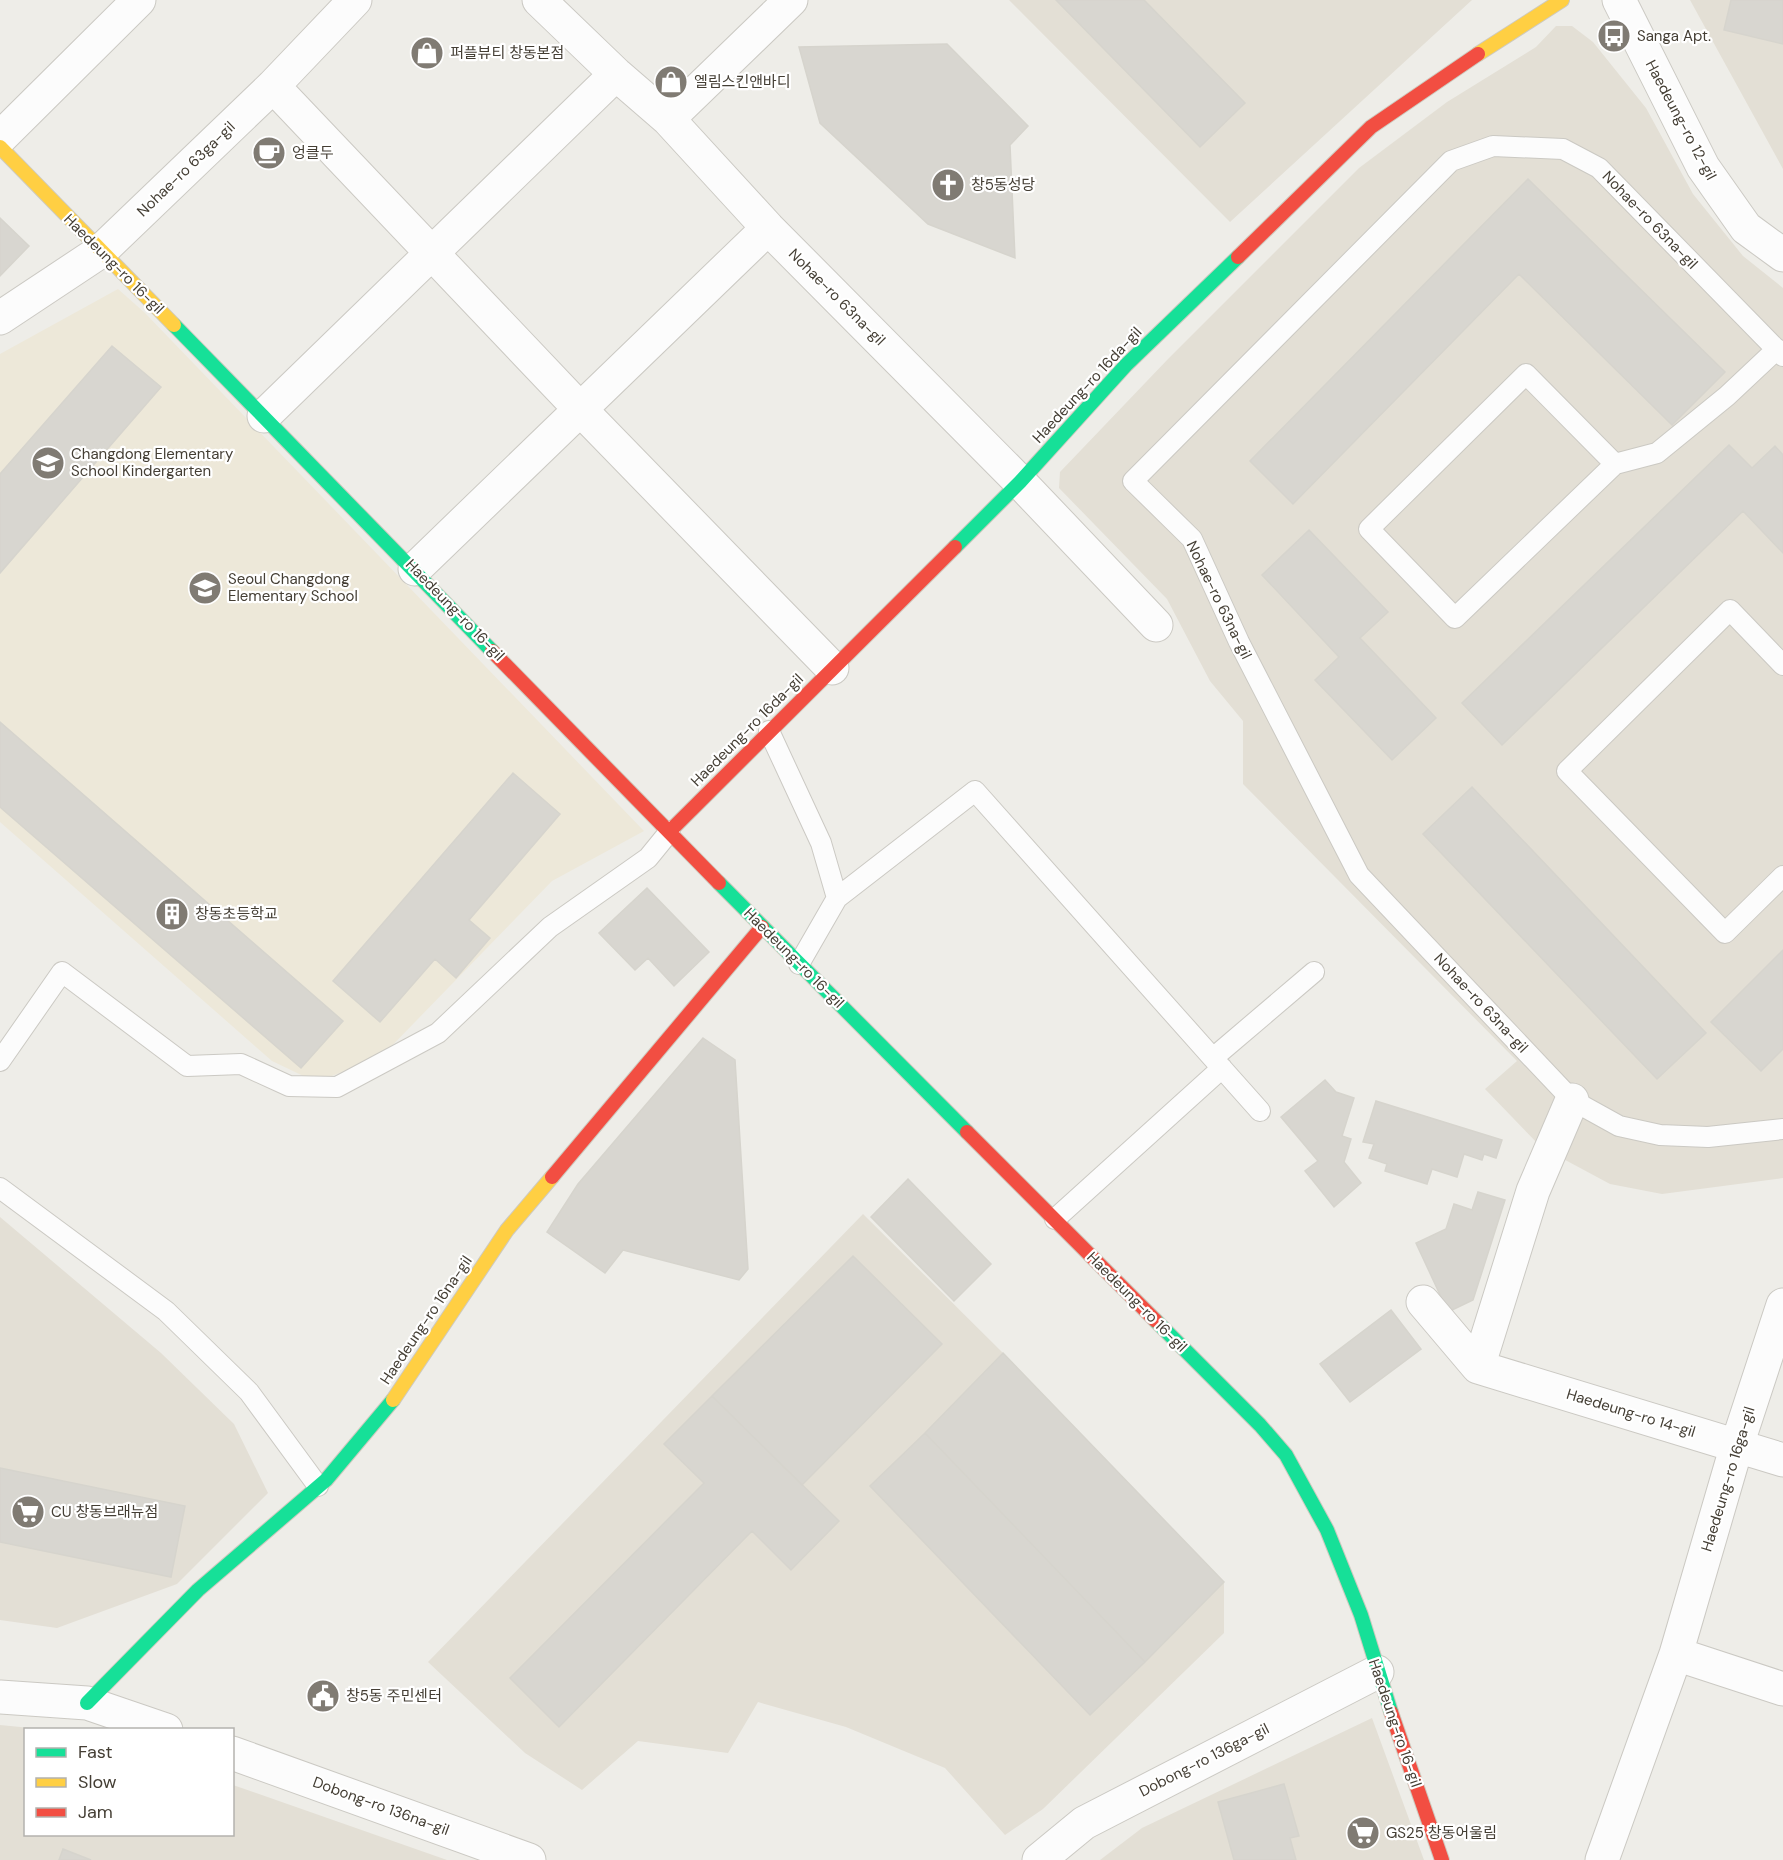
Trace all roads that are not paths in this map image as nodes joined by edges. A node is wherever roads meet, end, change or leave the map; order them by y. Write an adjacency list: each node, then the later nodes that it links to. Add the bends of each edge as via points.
1 (139, 0): 10 (street)
2 (540, 0): 7 (street, Nohae-ro 63na-gil)
3 (791, 0): 9 (street)
4 (1562, 0): 21 (street, Haedeung-ro 16da-gil, via 1371,127 1126,364)
5 (1619, 0): 15 (street, Haedeung-ro 12-gil, via 1703,167 1746,228)
6 (353, 1): 8 (street, Nohae-ro 63ga-gil)
7 (616, 74): 9 (street, Nohae-ro 63na-gil); 14 (street)
8 (273, 86): 13 (street, Nohae-ro 63ga-gil); 14 (street)
9 (668, 119): 12 (street, Nohae-ro 63na-gil)
10 (0, 138)
11 (0, 147): 13 (street, Haedeung-ro 16-gil)
12 (768, 228): 18 (street); 21 (street, Nohae-ro 63na-gil)
13 (101, 251): 16 (street, Nohae-ro 63ga-gil); 19 (street, Haedeung-ro 16-gil)
14 (431, 254): 18 (street); 19 (street)
15 (1783, 255)
16 (0, 318)
17 (1780, 353): 20 (lane, via 1657,453); 35 (lane, Nohae-ro 63na-gil, via 1599,168 1563,149 1493,146 1451,161 1132,482 1192,540 1359,875)
18 (579, 408): 22 (street); 25 (street)
19 (264, 416): 22 (street, Haedeung-ro 16-gil)
20 (1615, 464): 20 (lane, via 1526,374 1369,529 1455,618)
21 (1020, 482): 23 (street, Nohae-ro 63na-gil); 25 (street, Haedeung-ro 16da-gil)
22 (415, 569): 27 (street, Haedeung-ro 16-gil)
23 (1156, 625)
24 (1783, 665): 28 (lane, via 1730,610 1567,771 1725,933)
25 (832, 668): 26 (street, Haedeung-ro 16da-gil)
26 (769, 731): 27 (street, Haedeung-ro 16da-gil); 29 (lane, via 821,843)
27 (669, 831): 30 (street, Haedeung-ro 16-gil); 33 (lane, via 648,858 550,927 438,1033 336,1087 289,1086 241,1064 187,1066 62,972)
28 (1783, 876)
29 (837, 898): 31 (lane); 34 (lane, via 975,791)
30 (762, 927): 31 (street, Haedeung-ro 16-gil); 45 (street, Haedeung-ro 16na-gil, via 507,1230 405,1384)
31 (799, 964): 39 (street, Haedeung-ro 16-gil)
32 (1314, 972): 34 (lane)
33 (0, 1061)
34 (1217, 1063): 36 (lane); 39 (lane)
35 (1572, 1100): 37 (lane, Nohae-ro 63na-gil, via 1619,1126 1660,1135 1708,1137); 42 (street, via 1533,1191)
36 (1260, 1111)
37 (1783, 1129)
38 (0, 1188): 45 (lane, via 166,1311 249,1392)
39 (1055, 1219): 47 (street, Haedeung-ro 16-gil, via 1286,1455 1327,1530 1361,1615)
40 (1423, 1302): 42 (street)
41 (1783, 1305): 43 (street, Haedeung-ro 16ga-gil)
42 (1478, 1367): 43 (street, Haedeung-ro 14-gil)
43 (1737, 1445): 44 (street, Haedeung-ro 14-gil); 46 (street, Haedeung-ro 16ga-gil)
44 (1783, 1460)
45 (318, 1486): 50 (street, Haedeung-ro 16na-gil, via 198,1590)
46 (1676, 1654): 48 (street); 56 (street, Haedeung-ro 16ga-gil)
47 (1377, 1672): 54 (street, Dobong-ro 136ga-gil, via 1084,1823); 55 (street, Haedeung-ro 16-gil)
48 (1783, 1689)
49 (0, 1697): 50 (street)
50 (87, 1704): 51 (street)
51 (160, 1728)
52 (234, 1754): 53 (street, Dobong-ro 136na-gil)
53 (529, 1860)
54 (1039, 1860)
55 (1442, 1860)
56 (1602, 1860)

